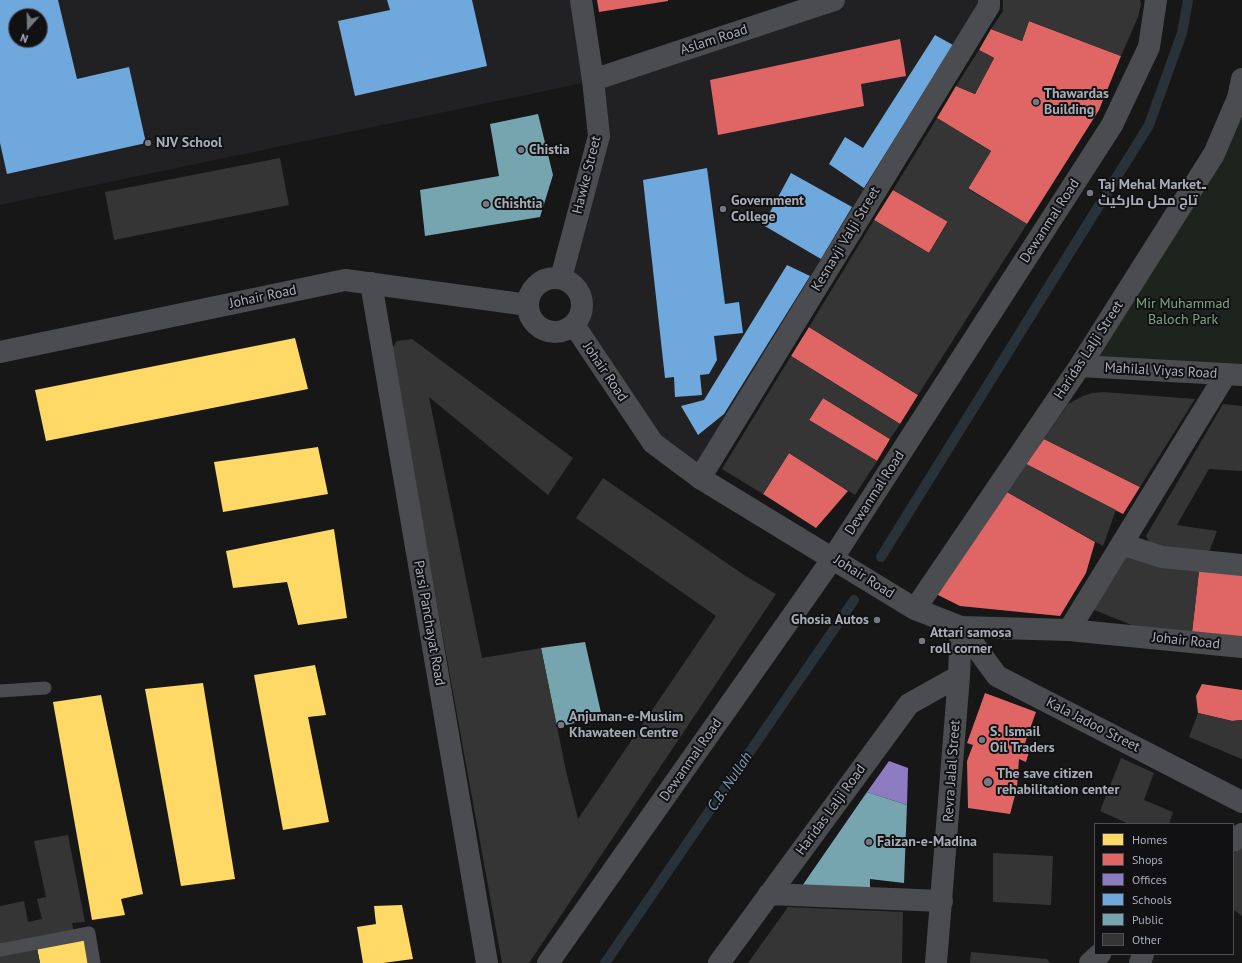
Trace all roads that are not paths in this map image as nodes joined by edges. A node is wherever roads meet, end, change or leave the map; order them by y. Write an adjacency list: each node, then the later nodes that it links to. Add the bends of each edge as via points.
1 (581, 0): 6 (street, Hawke Street)
2 (834, 0): 6 (street, Aslam Road)
3 (989, 0): 14 (street, Kesnavji Valji Street, via 989,6)
4 (1156, 0): 16 (street, Dewanmal Road, via 1149,48 1112,125)
5 (1242, 79): 12 (street, Haridas Lalji Street, via 1238,98 1214,154)
6 (594, 80): 7 (street, Hawke Street, via 598,136)
7 (561, 278): 9 (street, via 542,281 530,295); 10 (street, via 569,281 581,294 582,311)
8 (371, 283): 9 (street, Johair Road); 11 (street, Johair Road, via 345,280); 33 (street, Parsi Panchayat Road)
9 (528, 305): 10 (street, via 529,314 541,328 558,332)
10 (574, 325): 14 (street, Johair Road, via 652,443)
11 (0, 352)
12 (1080, 366): 13 (street, Mahilal Viyas Road); 18 (street, Haridas Lalji Street)
13 (1234, 375): 15 (street)
14 (700, 478): 16 (street, Johair Road)
15 (1122, 544): 17 (street, via 1162,557); 20 (street)
16 (833, 558): 18 (street, Johair Road); 34 (street, Dewanmal Road)
17 (1242, 565)
18 (915, 609): 19 (street, Johair Road)
19 (961, 627): 20 (street, Johair Road); 22 (street, Revra Jalal Street); 25 (street, Kala Jadoo Street, via 997,676)
20 (1069, 630): 21 (street, Johair Road)
21 (1242, 647)
22 (959, 676): 28 (street, Haridas Lalji Road, via 909,704); 29 (street, Revra Jalal Street)
23 (45, 688): 24 (lane)
24 (0, 691)
25 (1242, 802)
26 (1242, 834): 27 (street)
27 (1234, 840)
28 (769, 894): 29 (street); 35 (street, Haridas Lalji Road)
29 (942, 901): 36 (street, Revra Jalal Street)
30 (0, 950): 32 (lane, via 89,933)
31 (1099, 955): 37 (street)
32 (94, 963)
33 (487, 963)
34 (548, 963)
35 (719, 963)
36 (936, 963)
37 (1090, 963)

